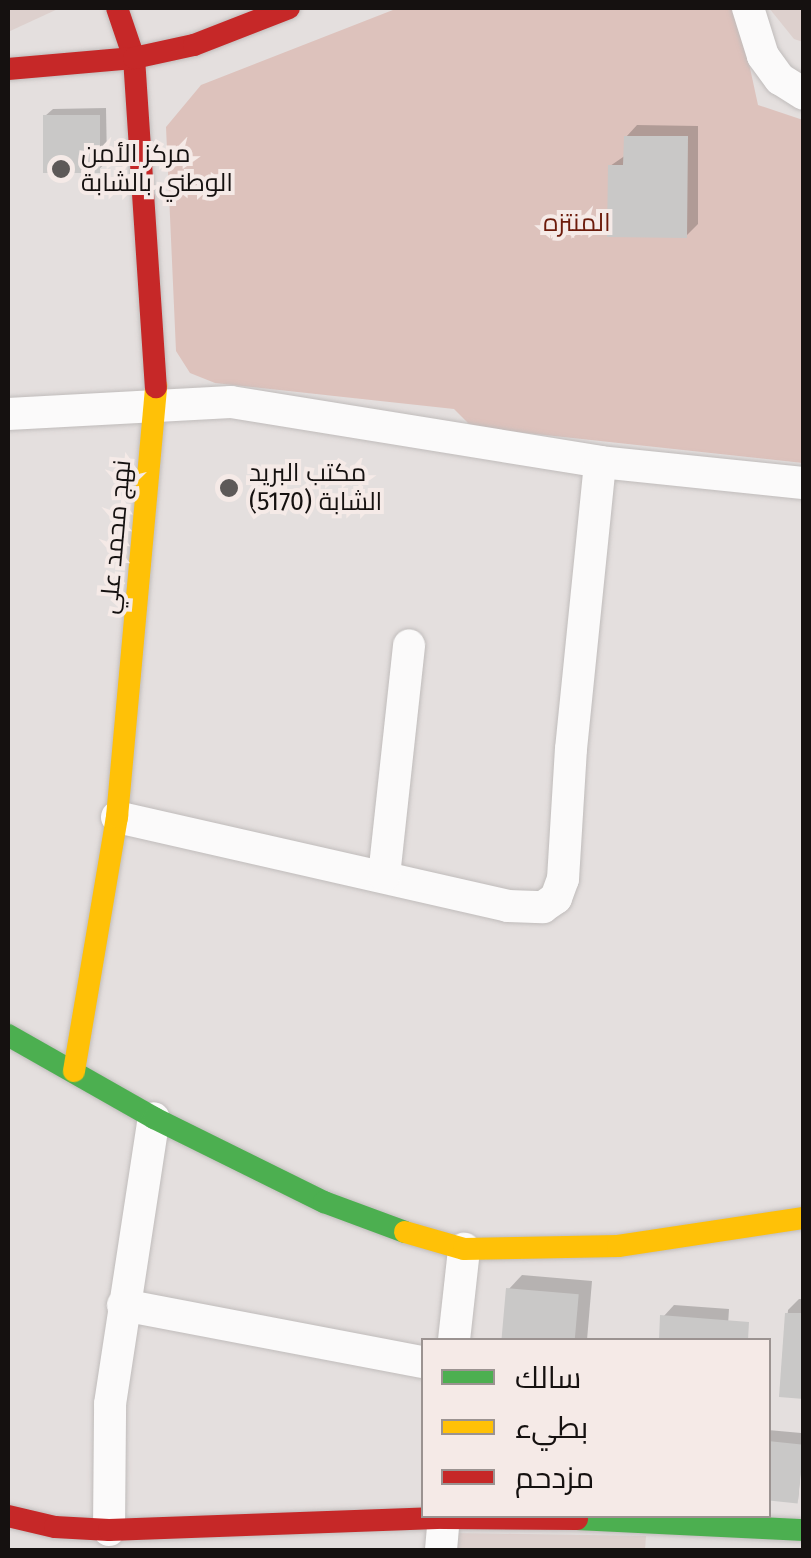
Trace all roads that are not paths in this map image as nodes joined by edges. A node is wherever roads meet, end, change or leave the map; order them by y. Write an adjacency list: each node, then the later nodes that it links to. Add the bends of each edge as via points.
1 (117, 8): 4 (street, نهج محمد علي)
2 (288, 8): 4 (street, via 194,45)
3 (748, 8): 6 (street, via 763,56)
4 (134, 58): 5 (street); 7 (street, نهج محمد علي)
5 (8, 69)
6 (804, 94)
7 (157, 405): 8 (street); 9 (street, via 195,401 289,409); 12 (street, نهج محمد علي)
8 (8, 414)
9 (600, 462): 10 (street); 13 (street, via 556,898 527,909)
10 (804, 483)
11 (410, 645): 13 (street)
12 (118, 817): 13 (street); 15 (street, نهج محمد علي)
13 (384, 876)
14 (8, 1035): 15 (street)
15 (74, 1071): 16 (street)
16 (154, 1118): 18 (street, via 324,1202); 19 (street)
17 (804, 1218): 18 (street, via 618,1246)
18 (464, 1249): 20 (street)
19 (123, 1306): 21 (street); 24 (street, via 110,1404)
20 (454, 1338)
21 (421, 1361)
22 (8, 1516): 27 (street)
23 (443, 1528): 24 (street); 26 (street)
24 (109, 1530): 27 (street)
25 (804, 1530): 26 (street)
26 (632, 1535)
27 (55, 1539)

